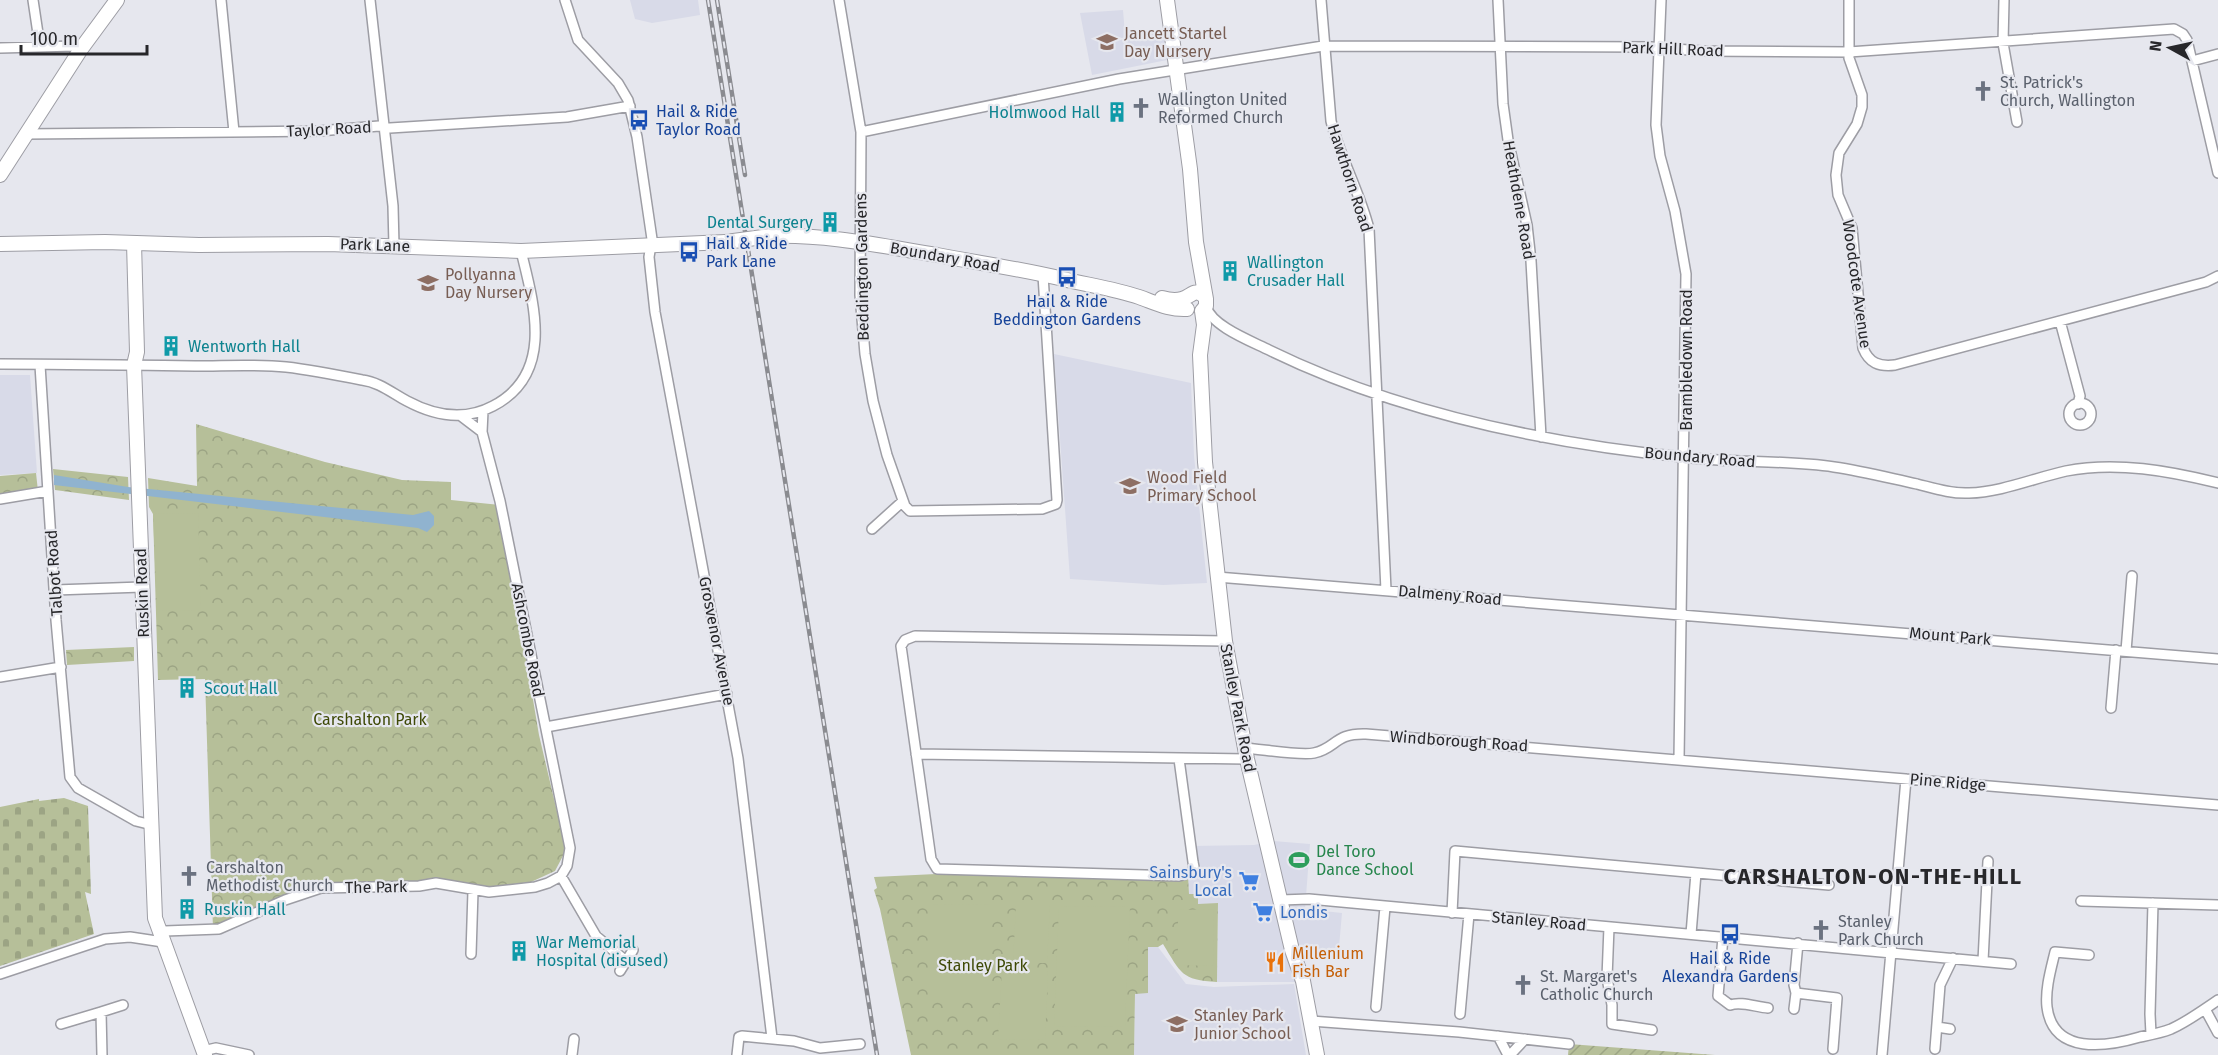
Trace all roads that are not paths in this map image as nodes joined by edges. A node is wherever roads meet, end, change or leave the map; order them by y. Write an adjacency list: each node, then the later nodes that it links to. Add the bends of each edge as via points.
1 (33, 0): 16 (street)
2 (117, 0): 19 (main road)
3 (220, 0): 27 (street)
4 (370, 0): 26 (street)
5 (565, 0): 24 (street, Grosvenor Avenue, via 578,40 618,83)
6 (839, 0): 28 (street, Beddington Gardens)
7 (1167, 0): 23 (main road, Stanley Park Road)
8 (1321, 0): 14 (street, Hawthorn Road)
9 (1498, 0): 15 (street, Heathdene Road)
10 (1661, 0): 18 (street, Brambledown Road)
11 (1849, 0): 20 (street, Woodcote Avenue)
12 (2004, 0): 13 (street)
13 (2003, 43): 20 (street, Park Hill Road); 22 (street, Park Hill Road, via 2180,31); 25 (street)
14 (1323, 46): 15 (street, Park Hill Road); 23 (street, Park Hill Road); 46 (street, Hawthorn Road, via 1333,130 1368,229)
15 (1500, 46): 18 (street, Park Hill Road); 51 (street, Heathdene Road, via 1506,121 1531,261)
16 (39, 47): 17 (street); 19 (street)
17 (0, 48)
18 (1658, 48): 20 (street, Park Hill Road); 52 (street, Brambledown Road, via 1658,140 1686,274)
19 (81, 49): 29 (main road)
20 (1849, 52): 42 (street, Woodcote Avenue, via 1862,107 1857,124 1839,153 1836,176 1838,195 1852,228 1862,342 1869,358 1882,366 1895,365)
21 (2218, 54): 22 (street)
22 (2192, 61): 30 (street)
23 (1177, 69): 28 (street, Park Hill Road); 41 (main road, Stanley Park Road, via 1196,242)
24 (630, 106): 26 (street, Taylor Road, via 567,117); 37 (street, Grosvenor Avenue, via 648,202)
25 (2017, 122)
26 (384, 126): 27 (street, Taylor Road); 36 (street)
27 (234, 132): 29 (street, Taylor Road)
28 (861, 132): 33 (street, Beddington Gardens)
29 (26, 134): 31 (main road)
30 (2218, 173)
31 (0, 175)
32 (750, 239): 33 (main road, Boundary Road, bridge, via 800,236); 37 (main road, Park Lane, bridge)
33 (860, 242): 39 (main road, Boundary Road); 56 (street, Beddington Gardens, via 861,315 868,374 887,455)
34 (134, 243): 35 (main road, Park Lane); 36 (main road, Park Lane); 45 (main road, Ruskin Road)
35 (0, 244)
36 (394, 246): 38 (main road, Park Lane)
37 (651, 246): 38 (main road, Park Lane); 69 (street, Grosvenor Avenue, via 655,312)
38 (521, 251): 48 (street, via 536,321 533,357 512,393)
39 (1043, 275): 41 (main road, Boundary Road, via 1139,297 1157,305 1179,309); 56 (street, via 1056,504 1042,509 915,512 907,509)
40 (2218, 276): 42 (street, Woodcote Avenue)
41 (1196, 303): 46 (street, Boundary Road, via 1222,326 1299,365); 59 (main road, Stanley Park Road, via 1205,462)
42 (2060, 321): 47 (street)
43 (0, 364): 44 (street)
44 (40, 364): 45 (street); 54 (street, Talbot Road)
45 (134, 365): 49 (street, via 285,367 371,381 425,410); 60 (main road, Ruskin Road)
46 (1375, 393): 51 (street, Boundary Road); 62 (street, Hawthorn Road)
47 (2079, 400)
48 (483, 411): 49 (street); 50 (street, Ashcombe Road)
49 (462, 416): 50 (street)
50 (482, 432): 71 (street, Ashcombe Road)
51 (1541, 437): 52 (street, Boundary Road)
52 (1684, 457): 53 (street, Boundary Road, via 1832,466 1968,493 2081,469 2154,470); 63 (street, Brambledown Road)
53 (2218, 483)
54 (48, 491): 55 (street); 61 (street, Talbot Road)
55 (0, 499)
56 (903, 501): 57 (street)
57 (872, 529)
58 (2132, 576): 65 (street)
59 (1217, 577): 62 (street, Dalmeny Road); 64 (main road, Stanley Park Road)
60 (142, 586): 61 (street); 78 (main road, Ruskin Road)
61 (55, 590): 67 (street, Talbot Road)
62 (1386, 590): 63 (street, Dalmeny Road)
63 (1682, 614): 65 (street, Mount Park); 75 (street, Brambledown Road)
64 (1225, 641): 72 (street, via 915,636 905,640 901,650); 73 (main road, Stanley Park Road)
65 (2121, 650): 66 (street, Mount Park); 70 (street)
66 (2218, 659)
67 (61, 667): 68 (street); 78 (street, Talbot Road, via 72,782 136,821)
68 (0, 677)
69 (727, 694): 71 (street); 123 (street, Grosvenor Avenue)
70 (2111, 708)
71 (546, 727): 81 (street, Ashcombe Road, via 570,848)
72 (916, 754): 74 (street, Windborough Road); 74 (street, via 931,859 937,869 1179,876 1191,873 1194,867)
73 (1245, 754): 74 (street, Windborough Road); 75 (street, Windborough Road, via 1312,753 1354,734); 84 (main road, Stanley Park Road)
74 (1179, 759)
75 (1679, 759): 76 (street, Pine Ridge)
76 (1906, 779): 77 (street, Pine Ridge); 97 (street)
77 (2218, 805)
78 (152, 825): 93 (main road, Ruskin Road, via 155,918)
79 (1988, 861): 102 (street)
80 (1696, 873): 82 (street); 89 (street, via 1455,851); 92 (street)
81 (561, 876): 83 (street, The Park, via 536,887 505,892); 101 (street, via 596,936)
82 (1829, 885)
83 (472, 891): 93 (street, The Park, via 436,883 321,888 219,929 165,931); 98 (street)
84 (1281, 900): 88 (street, Stanley Road); 115 (main road, Stanley Park Road)
85 (2081, 901): 86 (street)
86 (2153, 903): 87 (street); 121 (street)
87 (2218, 905)
88 (1384, 907): 89 (street, Stanley Road); 109 (street)
89 (1452, 913): 90 (street, Stanley Road)
90 (1468, 914): 91 (street, Stanley Road); 114 (street)
91 (1609, 927): 92 (street, Stanley Road); 119 (street, via 1606,978 1612,1024)
92 (1691, 934): 94 (street, Stanley Road)
93 (161, 937): 105 (street, The Park, via 105,939); 132 (main road, Ruskin Road)
94 (1722, 937): 95 (street, Stanley Road); 110 (street, via 1718,996 1730,1005 1736,1002)
95 (1798, 943): 97 (street, Stanley Road); 106 (street)
96 (633, 951): 101 (street)
97 (1891, 952): 100 (street, Stanley Road); 139 (street)
98 (471, 954)
99 (2089, 955): 130 (street, via 2055,952 2046,999 2048,1013 2056,1030 2070,1041)
100 (1953, 958): 102 (street, Stanley Road); 117 (street, via 1940,985)
101 (626, 961): 104 (street)
102 (1983, 961): 103 (street, Stanley Road)
103 (2011, 964)
104 (620, 971)
105 (0, 974)
106 (1796, 993): 111 (street); 128 (street, via 1837,998)
107 (2218, 1000): 112 (street)
108 (123, 1005): 113 (street)
109 (1376, 1007)
110 (1768, 1008)
111 (1794, 1009)
112 (2205, 1009): 120 (street); 121 (street, via 2173,1028)
113 (101, 1012): 116 (street); 133 (street)
114 (1460, 1014)
115 (1311, 1021): 122 (street); 137 (main road, Stanley Park Road)
116 (61, 1024)
117 (1937, 1027): 118 (street); 129 (street)
118 (1950, 1029)
119 (1652, 1030)
120 (2218, 1033)
121 (2151, 1034): 130 (street)
122 (1498, 1036): 125 (street); 138 (street)
123 (772, 1038): 131 (street, via 794,1041); 136 (street, via 739,1037)
124 (574, 1039): 135 (street)
125 (1525, 1039): 127 (street); 138 (street)
126 (860, 1044): 131 (street)
127 (1569, 1044)
128 (1833, 1049)
129 (1935, 1049)
130 (2107, 1050)
131 (821, 1052)
132 (204, 1053): 134 (street, via 216,1048)
133 (102, 1055)
134 (249, 1055)
135 (572, 1055)
136 (737, 1055)
137 (1317, 1055)
138 (1509, 1055)
139 (1882, 1055)

